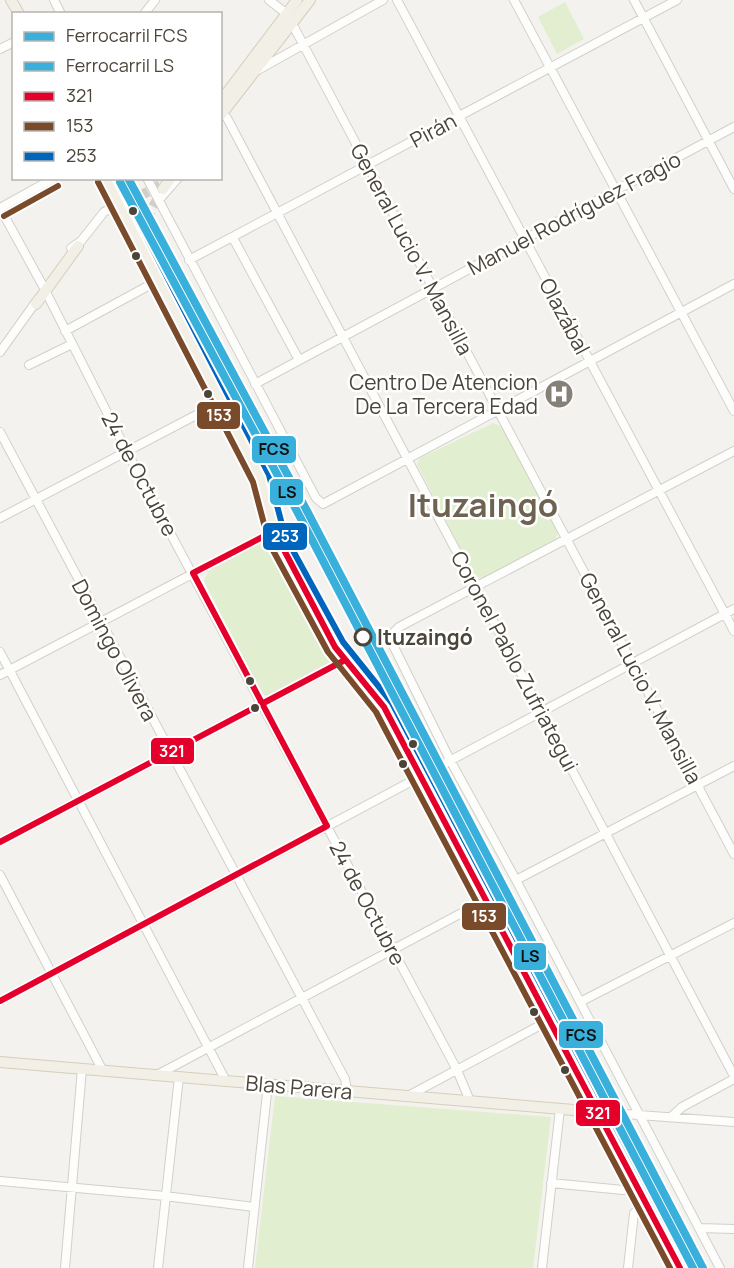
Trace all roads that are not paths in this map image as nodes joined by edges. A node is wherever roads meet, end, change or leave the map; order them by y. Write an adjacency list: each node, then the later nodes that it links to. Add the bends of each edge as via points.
1 (155, 0): 10 (street)
2 (269, 0): 11 (street)
3 (297, 0): 11 (main road)
4 (310, 0): 13 (main road)
5 (383, 0): 14 (street)
6 (397, 0): 18 (street, Olazábal)
7 (514, 0): 15 (street)
8 (634, 0): 12 (street)
9 (677, 0): 12 (street, Pirán)
10 (146, 12)
11 (287, 14): 13 (street, General Lucio V. Mansilla); 17 (main road)
12 (644, 18): 15 (street, Pirán); 20 (street)
13 (291, 25): 14 (street, General Lucio V. Mansilla); 16 (main road)
14 (302, 45): 16 (street); 21 (street, General Lucio V. Mansilla)
15 (551, 67): 18 (street, Pirán); 27 (street)
16 (258, 70): 17 (main road)
17 (224, 114): 30 (street, Coronel Pablo Zufriategui)
18 (459, 116): 21 (street, Pirán); 32 (street, Olazábal)
19 (734, 127): 20 (street, Manuel Rodríguez Fragio)
20 (709, 141): 26 (street); 27 (street, Manuel Rodríguez Fragio)
21 (366, 165): 30 (street, Pirán); 38 (street, General Lucio V. Mansilla)
22 (50, 180): 29 (street)
23 (107, 180): 28 (main road)
24 (172, 180): 25 (street)
25 (157, 185): 35 (street)
26 (734, 189)
27 (615, 190): 32 (street, Manuel Rodríguez Fragio); 41 (street)
28 (119, 204): 33 (street, via 104,212); 36 (main road)
29 (0, 208): 39 (street, 24 de Octubre)
30 (277, 214): 31 (street, Pirán); 43 (street, Coronel Pablo Zufriategui)
31 (233, 238): 35 (street, Pirán); 46 (street)
32 (524, 239): 38 (street, Manuel Rodríguez Fragio); 48 (street, Olazábal)
33 (80, 243): 39 (main road)
34 (152, 250): 47 (main road, via 196,338)
35 (189, 260): 50 (street)
36 (159, 280): 42 (street); 47 (main road)
37 (734, 284): 41 (street)
38 (433, 288): 43 (street, Manuel Rodríguez Fragio); 52 (street, General Lucio V. Mansilla)
39 (47, 289): 40 (main road); 42 (street, 24 de Octubre)
40 (36, 304): 45 (street)
41 (681, 313): 48 (street); 53 (street)
42 (65, 331): 44 (street, 24 de Octubre)
43 (341, 336): 46 (street, Manuel Rodríguez Fragio); 57 (street, Coronel Pablo Zufriategui)
44 (72, 344): 49 (street); 56 (street, 24 de Octubre)
45 (0, 352)
46 (299, 360): 50 (street, Manuel Rodríguez Fragio)
47 (201, 362): 51 (main road)
48 (590, 362): 52 (street); 58 (street, Olazábal)
49 (29, 365)
50 (255, 384): 57 (street, via 316,498 323,504)
51 (221, 402): 56 (street); 61 (main road, via 261,479)
52 (498, 410): 57 (street); 62 (street, General Lucio V. Mansilla)
53 (734, 411)
54 (0, 432): 59 (street, Domingo Olivera)
55 (734, 451): 58 (street)
56 (127, 452): 59 (street); 63 (street, 24 de Octubre)
57 (408, 459): 64 (street, Coronel Pablo Zufriategui)
58 (660, 491): 62 (street); 66 (street, Olazábal)
59 (34, 499): 60 (street); 67 (street, Domingo Olivera)
60 (0, 518)
61 (274, 531): 63 (street); 70 (main road)
62 (568, 540): 64 (street); 71 (street, General Lucio V. Mansilla)
63 (193, 573): 67 (street); 74 (street, 24 de Octubre)
64 (476, 587): 75 (street, Coronel Pablo Zufriategui); 77 (street, via 393,632 390,640)
65 (734, 609): 66 (street)
66 (725, 614): 68 (street, Olazábal); 71 (street)
67 (100, 621): 72 (street); 76 (street, Domingo Olivera)
68 (734, 631)
69 (0, 652): 72 (street)
70 (345, 660): 74 (street); 79 (main road, via 384,707)
71 (634, 663): 75 (street); 80 (street, General Lucio V. Mansilla)
72 (9, 670): 73 (street); 81 (street)
73 (0, 675)
74 (263, 704): 76 (street); 82 (street, 24 de Octubre)
75 (542, 712): 77 (street); 83 (street, Coronel Pablo Zufriategui)
76 (171, 752): 81 (street); 86 (street, Domingo Olivera)
77 (452, 759): 79 (street); 88 (street)
78 (734, 766): 80 (street)
79 (421, 776): 82 (street); 89 (main road)
80 (698, 786): 83 (street); 85 (street, General Lucio V. Mansilla)
81 (77, 801): 84 (street); 91 (street)
82 (327, 826): 86 (street); 92 (street, 24 de Octubre)
83 (606, 834): 88 (street); 93 (street, Coronel Pablo Zufriategui)
84 (0, 842)
85 (734, 854)
86 (234, 874): 91 (street); 95 (street, Domingo Olivera)
87 (0, 875): 94 (street)
88 (516, 880): 97 (street)
89 (486, 900): 92 (street); 98 (main road)
90 (734, 923): 93 (street)
91 (143, 924): 94 (street); 99 (street)
92 (392, 950): 95 (street); 102 (street, 24 de Octubre)
93 (670, 957): 97 (street); 106 (street, Coronel Pablo Zufriategui)
94 (53, 972): 96 (street); 103 (street)
95 (301, 996): 99 (street); 109 (street, Domingo Olivera, via 345,1079)
96 (0, 1001)
97 (580, 1002): 114 (street)
98 (550, 1020): 102 (street); 113 (main road)
99 (208, 1046): 104 (street); 107 (street)
100 (0, 1062): 101 (main road, Blas Parera)
101 (82, 1069): 103 (main road, Blas Parera); 120 (street)
102 (457, 1070): 110 (street); 111 (street, 24 de Octubre)
103 (103, 1071): 104 (main road, Blas Parera)
104 (157, 1075): 105 (main road, Blas Parera)
105 (179, 1077): 107 (main road, Blas Parera); 121 (street)
106 (734, 1078): 115 (street)
107 (226, 1081): 108 (main road, Blas Parera)
108 (268, 1084): 109 (main road, Blas Parera); 123 (street)
109 (347, 1090): 110 (main road, Blas Parera)
110 (408, 1096): 111 (main road, Blas Parera)
111 (470, 1101): 112 (main road, Blas Parera)
112 (560, 1109): 113 (main road, Blas Parera); 118 (street)
113 (598, 1112): 114 (street); 119 (main road)
114 (639, 1115): 115 (street); 124 (street)
115 (671, 1117): 116 (street)
116 (734, 1122)
117 (0, 1180): 120 (street)
118 (551, 1183): 119 (street, via 623,1190); 129 (street)
119 (637, 1187): 122 (main road)
120 (74, 1188): 121 (street); 126 (street)
121 (165, 1196): 123 (street); 127 (street)
122 (646, 1203): 130 (street, via 634,1213); 131 (main road)
123 (254, 1207): 128 (street)
124 (699, 1228): 125 (street); 132 (street)
125 (734, 1229)
126 (65, 1268)
127 (158, 1268)
128 (248, 1268)
129 (542, 1268)
130 (628, 1268)
131 (680, 1268)
132 (720, 1268)

